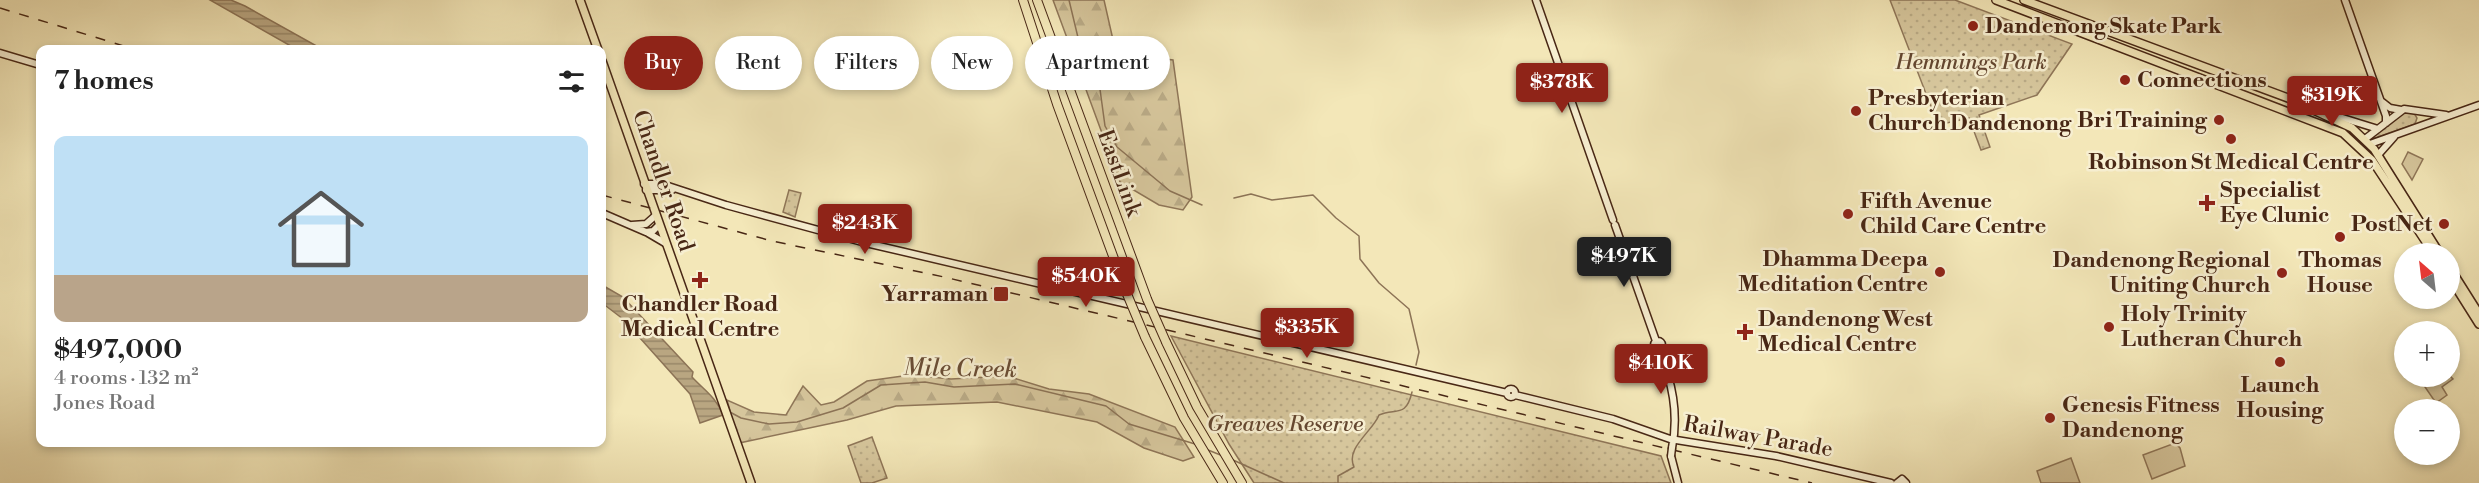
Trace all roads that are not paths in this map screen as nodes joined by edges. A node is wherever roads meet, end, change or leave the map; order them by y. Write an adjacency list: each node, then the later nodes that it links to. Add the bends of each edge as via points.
1 (580, 0): 8 (main road)
2 (1023, 0): 47 (highway, EastLink, bridge, via 1056,104 1127,294 1184,418)
3 (1037, 0): 45 (highway, EastLink, bridge, via 1147,299 1208,427)
4 (1536, 0): 44 (main road, via 1656,341 1654,347 1659,349 1672,387)
5 (1996, 0): 14 (main road)
6 (2024, 0): 10 (main road)
7 (2345, 0): 17 (main road)
8 (595, 45)
9 (0, 53): 11 (main road)
10 (2188, 60): 12 (main road); 14 (main road)
11 (36, 63)
12 (2216, 70): 15 (main road, via 2211,76); 16 (main road)
13 (606, 73): 31 (main road, Chandler Road)
14 (2199, 78): 15 (main road)
15 (2215, 84): 20 (main road)
16 (2282, 96): 20 (main road, via 2287,104); 21 (main road)
17 (2380, 100): 22 (main road, via 2391,109); 24 (main road)
18 (2479, 105): 23 (main road)
19 (2409, 108): 22 (main road); 23 (main road); 25 (main road, via 2418,117)
20 (2283, 109): 29 (main road, via 2334,129)
21 (2317, 110): 26 (main road); 28 (main road, via 2344,123)
22 (2402, 110): 24 (main road)
23 (2450, 115): 25 (main road)
24 (2386, 123): 26 (main road)
25 (2414, 128): 27 (main road)
26 (2378, 129): 28 (main road)
27 (2397, 134): 28 (main road); 30 (main road)
28 (2368, 142): 29 (main road); 30 (main road)
29 (2359, 146): 38 (main road)
30 (2378, 156): 39 (main road)
31 (645, 187): 33 (main road, Chandler Road); 44 (main road, Railway Parade, via 675,190 866,243 1613,419)
32 (606, 215): 35 (main road)
33 (655, 216): 34 (main road, Chandler Road); 35 (main road, via 647,224)
34 (659, 225): 35 (main road); 36 (main road, via 654,231); 37 (main road, Chandler Road)
35 (633, 226): 36 (main road)
36 (644, 231): 37 (main road)
37 (665, 243): 46 (main road, Chandler Road)
38 (2427, 243)
39 (2433, 243)
40 (2460, 284): 42 (main road)
41 (2460, 294): 43 (main road)
42 (2479, 314)
43 (2479, 324)
44 (1674, 440): 48 (main road, bridge, via 1671,456); 49 (main road, Railway Parade, via 1776,456)
45 (1240, 481)
46 (751, 483)
47 (1223, 483)
48 (1678, 483)
49 (1891, 483)
50 (1897, 483): 51 (main road, via 1900,479)
51 (1906, 483)

